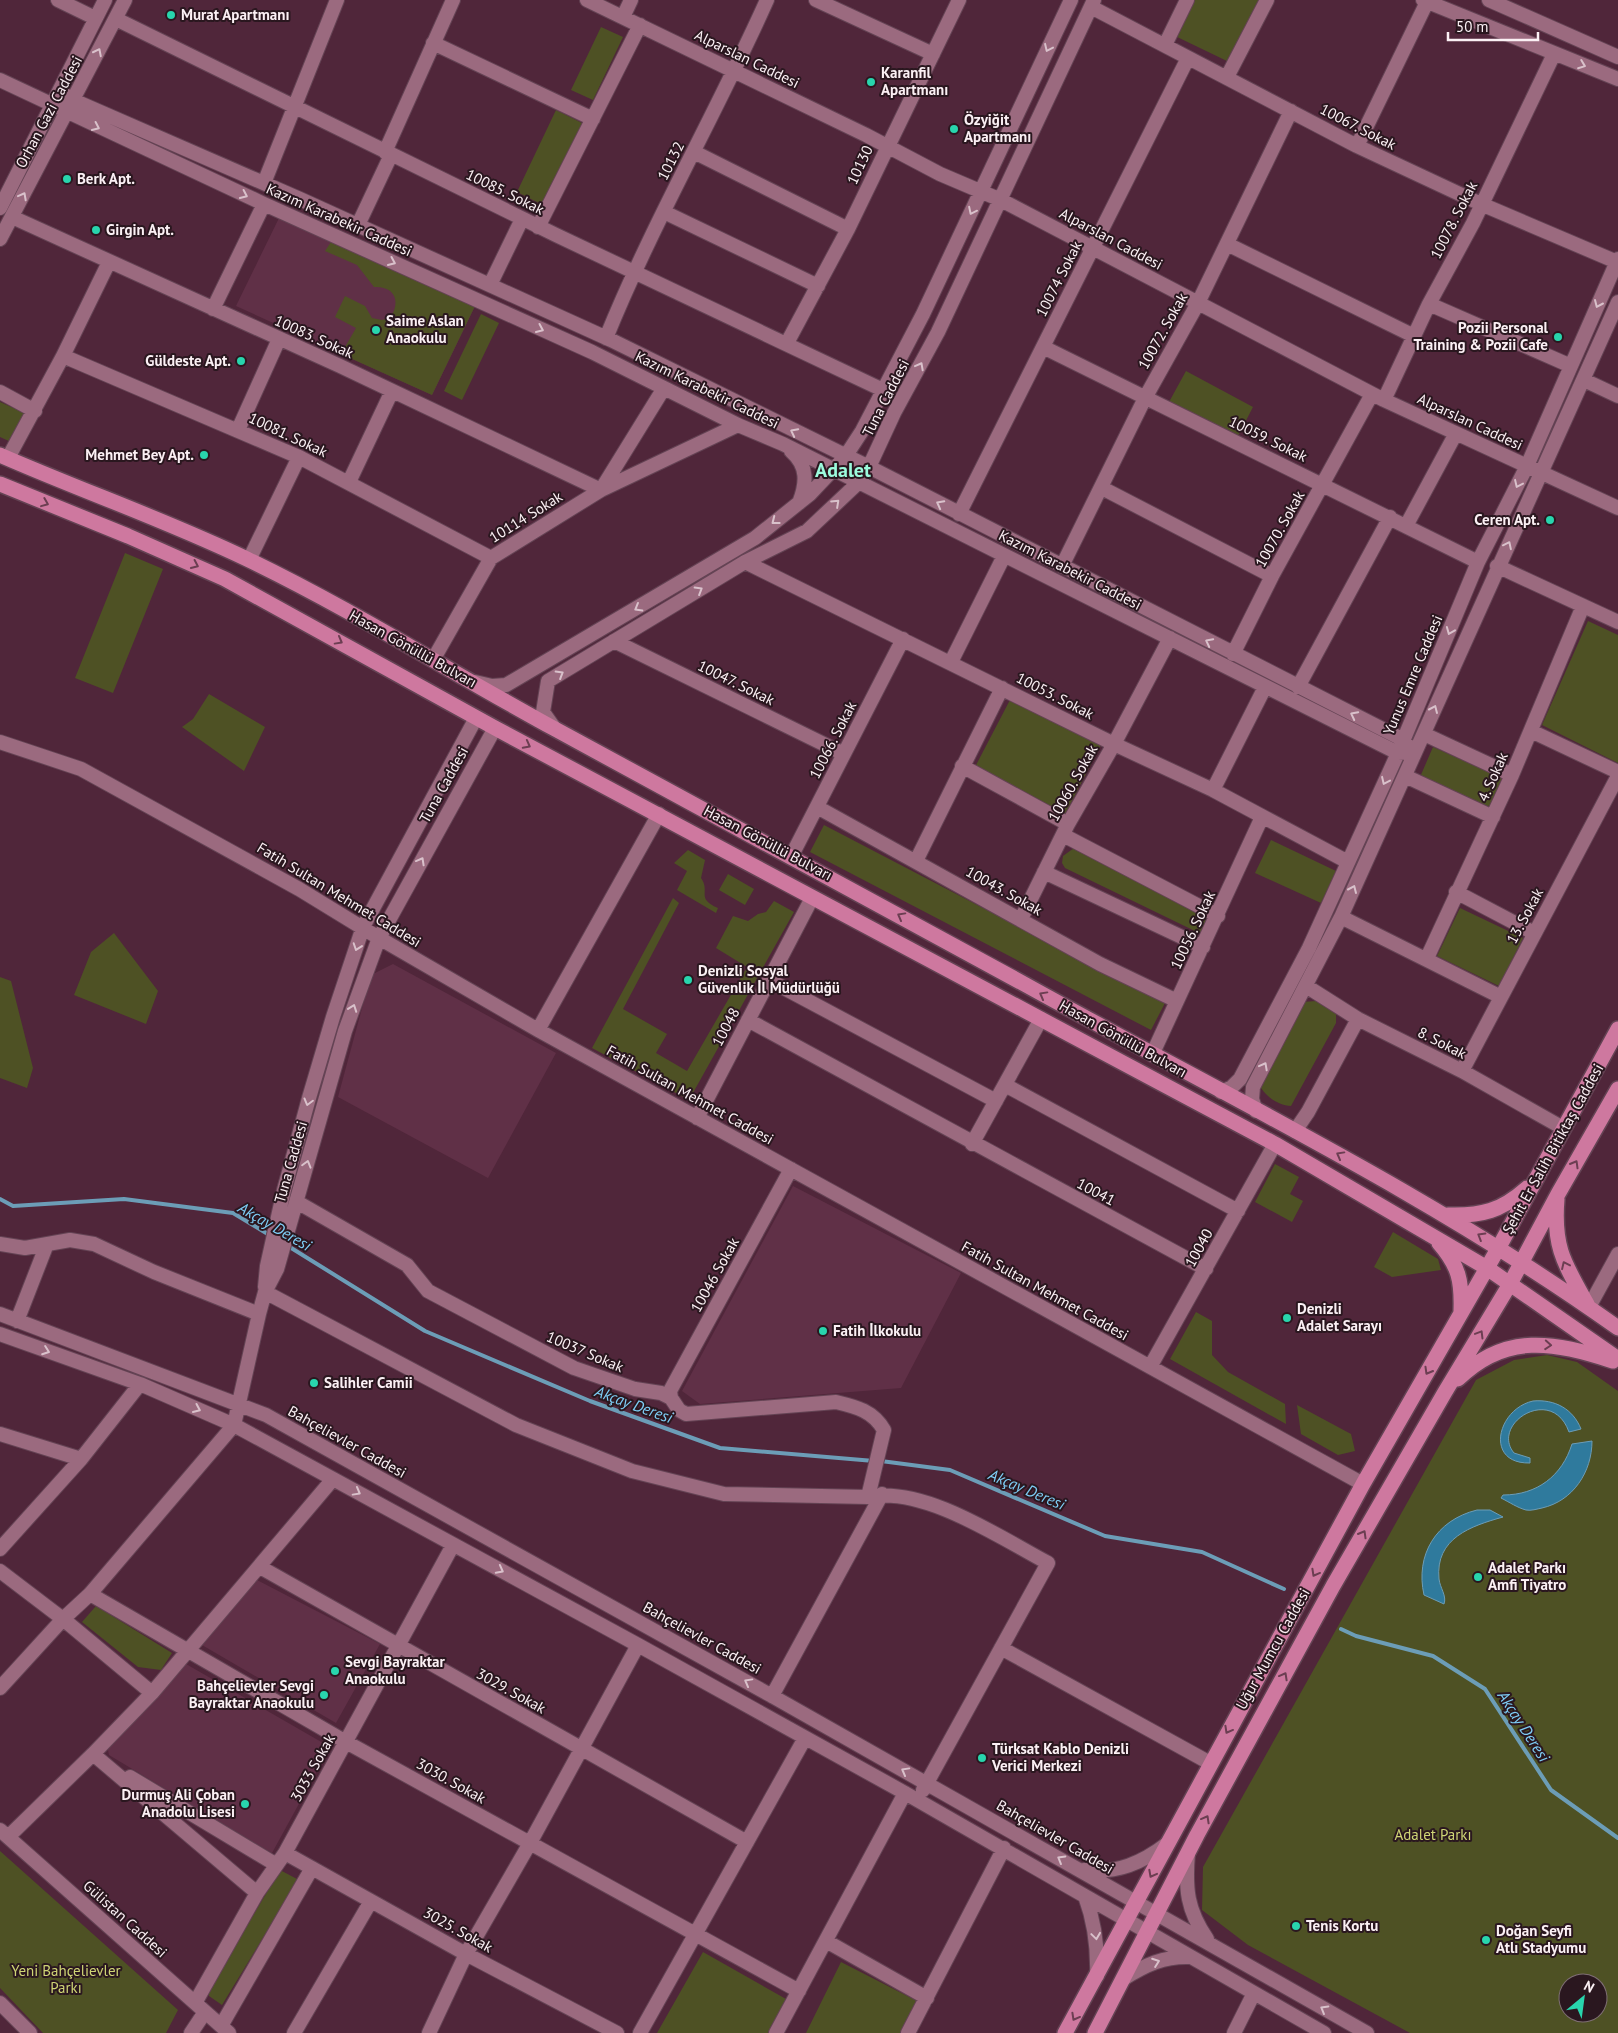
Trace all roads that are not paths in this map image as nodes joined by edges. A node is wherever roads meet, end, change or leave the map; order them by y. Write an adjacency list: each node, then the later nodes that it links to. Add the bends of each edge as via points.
1 (58, 0): 19 (street)
2 (105, 0): 19 (street, Orhan Gazi Caddesi)
3 (126, 0): 20 (street, Orhan Gazi Caddesi)
4 (453, 0): 22 (street)
5 (587, 0): 18 (street, Alparslan Caddesi)
6 (631, 0): 18 (street)
7 (767, 0): 28 (street, 10132)
8 (816, 0): 24 (street)
9 (959, 0): 24 (street, 10130)
10 (1187, 0): 23 (street)
11 (1266, 0): 29 (street)
12 (1489, 0): 17 (street)
13 (334, 1): 35 (street)
14 (1067, 1): 44 (street, Tuna Caddesi, one-way to 44)
15 (1425, 1): 25 (street); 40 (street)
16 (1093, 3): 23 (street, 10067. Sokak); 45 (street, Tuna Caddesi)
17 (1515, 5): 26 (street)
18 (623, 17): 21 (street, Alparslan Caddesi)
19 (95, 18): 32 (street, Orhan Gazi Caddesi)
20 (116, 19): 33 (street, Orhan Gazi Caddesi, one-way to 20); 35 (street, 10085. Sokak)
21 (640, 25): 28 (street, Alparslan Caddesi); 38 (street)
22 (434, 43): 38 (street); 42 (street)
23 (1166, 46): 27 (street, 10067. Sokak)
24 (932, 54): 39 (street, 10130)
25 (1554, 54): 30 (street, one-way to 30); 47 (street, 10078. Sokak)
26 (1618, 56)
27 (1188, 58): 29 (street, 10067. Sokak); 57 (street, 10074 Sokak)
28 (735, 71): 39 (street, Alparslan Caddesi); 41 (street, 10132)
29 (1227, 77): 36 (street, 10067. Sokak)
30 (1618, 79)
31 (0, 80): 34 (street, Kazım Karabekir Caddesi)
32 (59, 92): 33 (street, Kazım Karabekir Caddesi); 34 (street, Orhan Gazi Caddesi)
33 (74, 100): 37 (street, Orhan Gazi Caddesi); 43 (street, Kazım Karabekir Caddesi)
34 (53, 105): 37 (street, Kazım Karabekir Caddesi); 48 (street, Orhan Gazi Caddesi)
35 (294, 107): 42 (street, 10085. Sokak); 43 (street)
36 (1291, 110): 40 (street, 10067. Sokak); 56 (street, 10072. Sokak)
37 (67, 113): 46 (street, Kazım Karabekir Caddesi, one-way to 46); 50 (street, Orhan Gazi Caddesi, one-way to 37)
38 (592, 119): 53 (street)
39 (887, 146): 44 (street, Alparslan Caddesi); 54 (street, 10130)
40 (1357, 146): 47 (street, 10067. Sokak)
41 (694, 152): 49 (street, 10132); 54 (street)
42 (388, 153): 51 (street, 10085. Sokak); 52 (street)
43 (264, 183): 52 (street, Kazım Karabekir Caddesi)
44 (981, 192): 45 (street, Alparslan Caddesi); 76 (street, Tuna Caddesi, one-way to 76)
45 (1001, 200): 57 (street, Alparslan Caddesi); 91 (street, Tuna Caddesi, one-way to 45, via 894,413 938,332)
46 (264, 204): 66 (street); 75 (street, Kazım Karabekir Caddesi, one-way to 75, via 592,352)
47 (1481, 204): 58 (street, 10067. Sokak); 65 (street, 10078. Sokak)
48 (0, 208)
49 (664, 212): 60 (street, 10132); 62 (street)
50 (12, 217): 55 (street, Orhan Gazi Caddesi); 59 (street, 10083. Sokak)
51 (522, 219): 53 (street, 10085. Sokak); 61 (street)
52 (358, 225): 61 (street, Kazım Karabekir Caddesi)
53 (538, 226): 60 (street, 10085. Sokak)
54 (848, 229): 62 (street, 10130)
55 (0, 239)
56 (1227, 244): 64 (street, 10072. Sokak); 67 (street)
57 (1094, 247): 64 (street, Alparslan Caddesi); 71 (street, 10074 Sokak)
58 (1617, 261): 73 (street, Yunus Emre Caddesi, one-way to 73)
59 (109, 262): 66 (street, 10083. Sokak); 72 (street)
60 (633, 272): 68 (street, 10132); 70 (street, 10085. Sokak)
61 (490, 285): 68 (street, Kazım Karabekir Caddesi)
62 (818, 286): 70 (street, 10130)
63 (1618, 302): 74 (street)
64 (1198, 303): 80 (street, Alparslan Caddesi); 81 (street, 10072. Sokak)
65 (1429, 304): 67 (street, 10078. Sokak); 73 (street)
66 (213, 309): 69 (street, 10083. Sokak)
67 (1414, 336): 80 (street, 10078. Sokak)
68 (606, 338): 88 (street, Kazım Karabekir Caddesi, one-way to 68)
69 (280, 339): 77 (street, 10083. Sokak); 84 (street)
70 (787, 343): 76 (street, 10085. Sokak)
71 (1043, 347): 81 (street, 10059. Sokak); 102 (street, 10074 Sokak)
72 (63, 356): 82 (street); 84 (street, 10081. Sokak)
73 (1571, 366): 90 (street, Yunus Emre Caddesi)
74 (1584, 380): 79 (street); 93 (street)
75 (664, 388): 83 (street, Kazım Karabekir Caddesi); 99 (street, 10114 Sokak)
76 (883, 390): 88 (street, Tuna Caddesi)
77 (392, 391): 94 (street); 99 (street, 10083. Sokak)
78 (0, 392): 82 (street)
79 (1618, 396)
80 (1378, 397): 85 (street, Alparslan Caddesi); 97 (street, 10070. Sokak)
81 (1145, 398): 97 (street, 10059. Sokak); 98 (street, 10072. Sokak)
82 (35, 410): 87 (street)
83 (738, 425): 86 (street, Kazım Karabekir Caddesi); 99 (street, 10114 Sokak)
84 (238, 430): 89 (street, 10081. Sokak)
85 (1455, 435): 90 (street, Alparslan Caddesi); 104 (street)
86 (783, 444): 92 (street, Kazım Karabekir Caddesi); 100 (street, via 798,457 804,471 804,489)
87 (4, 456): 107 (main road, Hasan Gönüllü Bulvarı)
88 (845, 457): 91 (street, Kazım Karabekir Caddesi); 92 (street, Tuna Caddesi)
89 (299, 458): 94 (street, 10081. Sokak); 107 (street)
90 (1527, 466): 93 (street, Alparslan Caddesi); 109 (street, Yunus Emre Caddesi, one-way to 109)
91 (870, 468): 95 (street, Tuna Caddesi); 102 (street, Kazım Karabekir Caddesi, one-way to 91)
92 (833, 470): 95 (street, Kazım Karabekir Caddesi); 100 (street, Tuna Caddesi)
93 (1542, 474): 101 (street, Alparslan Caddesi); 111 (street, one-way to 93)
94 (349, 482): 106 (street, 10081. Sokak)
95 (858, 483): 105 (street, Kazım Karabekir Caddesi); 108 (street, Tuna Caddesi, one-way to 95, via 807,531)
96 (0, 484): 125 (main road, Hasan Gönüllü Bulvarı, one-way to 125, via 225,579)
97 (1324, 485): 103 (street, 10059. Sokak); 112 (street, 10070. Sokak)
98 (1102, 488): 110 (street, 10072. Sokak); 112 (street)
99 (601, 490): 106 (street, 10114 Sokak)
100 (799, 503): 121 (street, Tuna Caddesi, one-way to 121, via 755,538 506,684 492,686)
101 (1618, 508)
102 (959, 514): 110 (street, Kazım Karabekir Caddesi)
103 (1390, 517): 104 (street, 10059. Sokak); 123 (street)
104 (1406, 526): 109 (street, 10059. Sokak)
105 (1004, 556): 115 (street, Kazım Karabekir Caddesi); 120 (street)
106 (491, 558): 119 (street, 10114 Sokak)
107 (249, 560): 119 (main road, Hasan Gönüllü Bulvarı)
108 (745, 562): 116 (street, 10053. Sokak); 117 (street, Tuna Caddesi, one-way to 108)
109 (1478, 562): 130 (street, Yunus Emre Caddesi, one-way to 130)
110 (1062, 566): 118 (street, Kazım Karabekir Caddesi, one-way to 110)
111 (1497, 566): 113 (street); 129 (street, one-way to 111)
112 (1272, 576): 118 (street, 10070. Sokak)
113 (1583, 606): 114 (street); 128 (street, 4. Sokak)
114 (1618, 622)
115 (1170, 638): 122 (street, Kazım Karabekir Caddesi); 132 (street, 10060. Sokak)
116 (903, 639): 120 (street, 10053. Sokak); 135 (street, 10066. Sokak)
117 (614, 641): 127 (street, Tuna Caddesi, one-way to 117, via 543,712 548,681); 135 (street, 10047. Sokak)
118 (1233, 654): 123 (street, Kazım Karabekir Caddesi)
119 (433, 660): 121 (main road, Hasan Gönüllü Bulvarı)
120 (951, 662): 124 (street, 10053. Sokak)
121 (470, 681): 127 (main road, Hasan Gönüllü Bulvarı)
122 (1265, 687): 133 (street, Kazım Karabekir Caddesi); 140 (street)
123 (1298, 687): 130 (street, Kazım Karabekir Caddesi, one-way to 123)
124 (1002, 688): 132 (street, 10053. Sokak); 136 (street)
125 (476, 718): 126 (main road, Hasan Gönüllü Bulvarı); 155 (street, Tuna Caddesi)
126 (495, 728): 142 (main road, Hasan Gönüllü Bulvarı, one-way to 142); 157 (street, Tuna Caddesi, one-way to 126)
127 (555, 729): 146 (main road, Hasan Gönüllü Bulvarı)
128 (1531, 730): 137 (street, 4. Sokak); 138 (street)
129 (1424, 734): 134 (street); 137 (street)
130 (1401, 738): 133 (street, Yunus Emre Caddesi); 134 (street)
131 (0, 742): 155 (street, Fatih Sultan Mehmet Caddesi, via 81,769 282,879)
132 (1114, 744): 140 (street, 10053. Sokak); 145 (street, 10060. Sokak)
133 (1394, 752): 134 (street); 148 (street, Yunus Emre Caddesi, one-way to 148)
134 (1415, 752): 139 (street)
135 (844, 754): 141 (street, 10066. Sokak)
136 (962, 766): 145 (street); 147 (street)
137 (1512, 774): 144 (street, 4. Sokak)
138 (1618, 774): 156 (street, 13. Sokak)
139 (1405, 776): 144 (street); 153 (street, one-way to 139)
140 (1213, 790): 143 (street, 10053. Sokak)
141 (816, 807): 146 (street, 10066. Sokak); 147 (street, 10043. Sokak)
142 (660, 814): 151 (main road, Hasan Gönüllü Bulvarı); 168 (street)
143 (1262, 817): 148 (street, 10053. Sokak); 152 (street, 10056. Sokak)
144 (1493, 817): 150 (street, 4. Sokak)
145 (1065, 830): 149 (street, 10060. Sokak); 152 (street)
146 (792, 855): 169 (main road, Hasan Gönüllü Bulvarı, one-way to 146)
147 (916, 861): 154 (street, 10043. Sokak)
148 (1348, 862): 173 (street, Yunus Emre Caddesi, via 1309,948 1240,1079)
149 (1044, 872): 154 (street, 10060. Sokak); 158 (street)
150 (1456, 892): 156 (street); 159 (street, 4. Sokak)
151 (812, 898): 160 (street, 10048); 164 (main road, Hasan Gönüllü Bulvarı)
152 (1218, 916): 158 (street, 10056. Sokak)
153 (1341, 917): 159 (street); 161 (street)
154 (1021, 919): 163 (street, 10043. Sokak, via 1100,964)
155 (363, 928): 157 (street, Fatih Sultan Mehmet Caddesi); 193 (street, Tuna Caddesi, one-way to 193, via 333,1018 282,1203)
156 (1534, 933): 162 (street, 13. Sokak)
157 (379, 938): 168 (street, Fatih Sultan Mehmet Caddesi); 184 (street, Tuna Caddesi, one-way to 157, via 345,1031)
158 (1203, 947): 163 (street, 10056. Sokak)
159 (1427, 958): 162 (street)
160 (769, 980): 166 (street, 10048); 174 (street)
161 (1306, 986): 165 (street, 8. Sokak); 175 (street, one-way to 161, via 1253,1087)
162 (1501, 997): 170 (street, 13. Sokak)
163 (1177, 1001): 169 (street, 10056. Sokak)
164 (1041, 1019): 171 (street); 180 (main road, Hasan Gönüllü Bulvarı)
165 (1358, 1019): 170 (street, 8. Sokak); 178 (street)
166 (748, 1020): 176 (street, 10048); 179 (street, 10041)
167 (1618, 1029): 177 (main road, Şehit Er Salih Bitiktaş Caddesi)
168 (538, 1030): 176 (street, Fatih Sultan Mehmet Caddesi)
169 (1152, 1056): 173 (main road, Hasan Gönüllü Bulvarı)
170 (1462, 1071): 177 (street, 8. Sokak)
171 (1005, 1085): 174 (street); 185 (street)
172 (1618, 1089): 183 (main road, Şehit Er Salih Bitiktaş Caddesi, one-way to 172)
173 (1221, 1092): 175 (main road, Hasan Gönüllü Bulvarı)
174 (996, 1100): 179 (street)
175 (1256, 1111): 178 (main road, Hasan Gönüllü Bulvarı)
176 (697, 1118): 181 (street, Fatih Sultan Mehmet Caddesi)
177 (1563, 1128): 182 (main road, Şehit Er Salih Bitiktaş Caddesi)
178 (1295, 1131): 186 (main road, Hasan Gönüllü Bulvarı, one-way to 178)
179 (972, 1144): 195 (street, 10041)
180 (1275, 1144): 185 (street, 10040); 187 (main road, Hasan Gönüllü Bulvarı)
181 (791, 1169): 207 (street, Fatih Sultan Mehmet Caddesi); 210 (street, 10046 Sokak, via 670,1391)
182 (1534, 1182): 186 (main road, via 1503,1206 1490,1211); 190 (main road, Şehit Er Salih Bitiktaş Caddesi)
183 (1558, 1194): 192 (main road, Şehit Er Salih Bitiktaş Caddesi); 198 (main road, one-way to 183, via 1560,1251 1556,1228)
184 (296, 1207): 193 (street, Tuna Caddesi); 210 (street, 10037 Sokak, via 407,1265 428,1291 542,1352 574,1368)
185 (1238, 1211): 195 (street, 10040)
186 (1447, 1215): 190 (main road, Hasan Gönüllü Bulvarı, one-way to 186)
187 (1433, 1236): 194 (main road, Hasan Gönüllü Bulvarı); 201 (main road, via 1460,1275)
188 (0, 1244): 189 (street, via 25,1248)
189 (47, 1244): 200 (street, via 70,1240 94,1244); 202 (street)
190 (1499, 1247): 192 (main road, Hasan Gönüllü Bulvarı); 194 (main road, Şehit Er Salih Bitiktaş Caddesi)
191 (1618, 1254): 198 (street)
192 (1522, 1262): 196 (main road, Şehit Er Salih Bitiktaş Caddesi); 198 (main road, Hasan Gönüllü Bulvarı)
193 (272, 1268): 197 (street, Tuna Caddesi)
194 (1487, 1268): 196 (main road, Hasan Gönüllü Bulvarı); 201 (main road, Uğur Mumcu Caddesi)
195 (1206, 1269): 207 (street, 10040)
196 (1510, 1284): 205 (main road, Hasan Gönüllü Bulvarı); 209 (main road, Uğur Mumcu Caddesi, one-way to 196)
197 (265, 1292): 200 (street, Tuna Caddesi); 217 (street, via 516,1425 632,1471 724,1494)
198 (1589, 1307): 203 (main road, Hasan Gönüllü Bulvarı)
199 (0, 1314): 202 (street, Bahçelievler Caddesi)
200 (259, 1314): 211 (street, Tuna Caddesi)
201 (1461, 1314): 216 (main road, Uğur Mumcu Caddesi, one-way to 216)
202 (17, 1321): 211 (street, Bahçelievler Caddesi)
203 (1618, 1328)
204 (0, 1334): 208 (street, one-way to 208)
205 (1618, 1359)
206 (1618, 1363): 209 (main road, one-way to 206, via 1479,1360 1518,1345 1566,1347)
207 (1150, 1367): 216 (street, Fatih Sultan Mehmet Caddesi)
208 (140, 1384): 212 (street, one-way to 212); 214 (street)
209 (1444, 1392): 244 (main road, Uğur Mumcu Caddesi, one-way to 209)
210 (671, 1398): 217 (street, 10037 Sokak, via 678,1410 686,1414 836,1402 870,1412 884,1430)
211 (238, 1404): 212 (street, Tuna Caddesi); 230 (street, Bahçelievler Caddesi, one-way to 211, via 274,1420)
212 (234, 1426): 215 (street); 222 (street)
213 (0, 1434): 214 (street)
214 (81, 1459): 219 (street)
215 (333, 1479): 218 (street, one-way to 218); 220 (street)
216 (1363, 1484): 235 (main road, Uğur Mumcu Caddesi, one-way to 235)
217 (875, 1496): 226 (street, via 941,1506 1048,1563); 230 (street)
218 (454, 1546): 224 (street, one-way to 224); 225 (street, 3033 Sokak)
219 (0, 1549)
220 (260, 1567): 225 (street, 3029. Sokak); 227 (street)
221 (0, 1571): 223 (street)
222 (90, 1594): 223 (street); 227 (street, 3030. Sokak)
223 (63, 1619): 228 (street); 229 (street)
224 (638, 1645): 231 (street); 233 (street)
225 (399, 1646): 232 (street, 3033 Sokak); 233 (street, 3029. Sokak)
226 (1001, 1648): 235 (street); 236 (street)
227 (188, 1651): 229 (street); 232 (street, 3030. Sokak)
228 (0, 1688)
229 (152, 1693): 234 (street)
230 (772, 1696): 236 (street, Bahçelievler Caddesi, one-way to 230)
231 (805, 1738): 237 (street); 240 (street)
232 (346, 1742): 242 (street, 3030. Sokak); 245 (street, 3033 Sokak)
233 (581, 1749): 240 (street, 3029. Sokak); 242 (street)
234 (93, 1754): 239 (street); 246 (street); 249 (street)
235 (1210, 1763): 241 (main road, Uğur Mumcu Caddesi)
236 (927, 1783): 238 (street); 248 (street, Bahçelievler Caddesi, one-way to 236)
237 (905, 1793): 238 (street); 257 (street)
238 (918, 1801): 243 (street)
239 (4, 1833): 267 (street, Gülistan Caddesi)
240 (747, 1842): 256 (street)
241 (1168, 1842): 248 (street, via 1125,1868); 252 (main road, Uğur Mumcu Caddesi, one-way to 252)
242 (530, 1843): 256 (street, 3030. Sokak); 259 (street)
243 (1004, 1848): 250 (street); 265 (street)
244 (1188, 1851): 253 (main road, Uğur Mumcu Caddesi); 258 (street, via 1186,1887 1190,1907 1196,1923)
245 (285, 1853): 246 (street, 3033 Sokak); 247 (street, 3025. Sokak)
246 (275, 1864): 249 (street, 3033 Sokak)
247 (312, 1868): 251 (street, 3025. Sokak); 268 (street)
248 (1079, 1870): 252 (street, Bahçelievler Caddesi)
249 (257, 1893): 267 (street, 3033 Sokak)
250 (1085, 1896): 254 (street); 261 (street, one-way to 261, via 1097,1938)
251 (371, 1901): 259 (street, 3025. Sokak); 271 (street)
252 (1136, 1902): 253 (street, Bahçelievler Caddesi); 254 (main road, Uğur Mumcu Caddesi)
253 (1156, 1913): 255 (main road, Uğur Mumcu Caddesi); 258 (street, Bahçelievler Caddesi)
254 (1126, 1921): 255 (street); 261 (main road, Uğur Mumcu Caddesi)
255 (1147, 1932): 260 (street); 262 (main road, Uğur Mumcu Caddesi)
256 (695, 1935): 263 (street, 3030. Sokak); 274 (street)
257 (826, 1941): 263 (street); 265 (street)
258 (1211, 1944): 281 (street, Bahçelievler Caddesi, one-way to 258)
259 (466, 1954): 272 (street); 273 (street, 3025. Sokak)
260 (1192, 1957): 262 (street, one-way to 260, via 1154,1962 1176,1956); 264 (street)
261 (1097, 1978): 277 (main road, Uğur Mumcu Caddesi, one-way to 277)
262 (1124, 1978): 278 (main road, Uğur Mumcu Caddesi)
263 (799, 1991): 275 (street)
264 (1254, 1992): 279 (street); 280 (street)
265 (927, 1998): 276 (street)
266 (0, 2003): 269 (street)
267 (200, 2008): 268 (street, Gülistan Caddesi); 270 (street, 3033 Sokak)
268 (225, 2029)
269 (30, 2033)
270 (191, 2033)
271 (294, 2033)
272 (429, 2033)
273 (617, 2033)
274 (640, 2033)
275 (776, 2033)
276 (908, 2033)
277 (1066, 2033)
278 (1095, 2033)
279 (1234, 2033)
280 (1324, 2033)
281 (1367, 2033)

